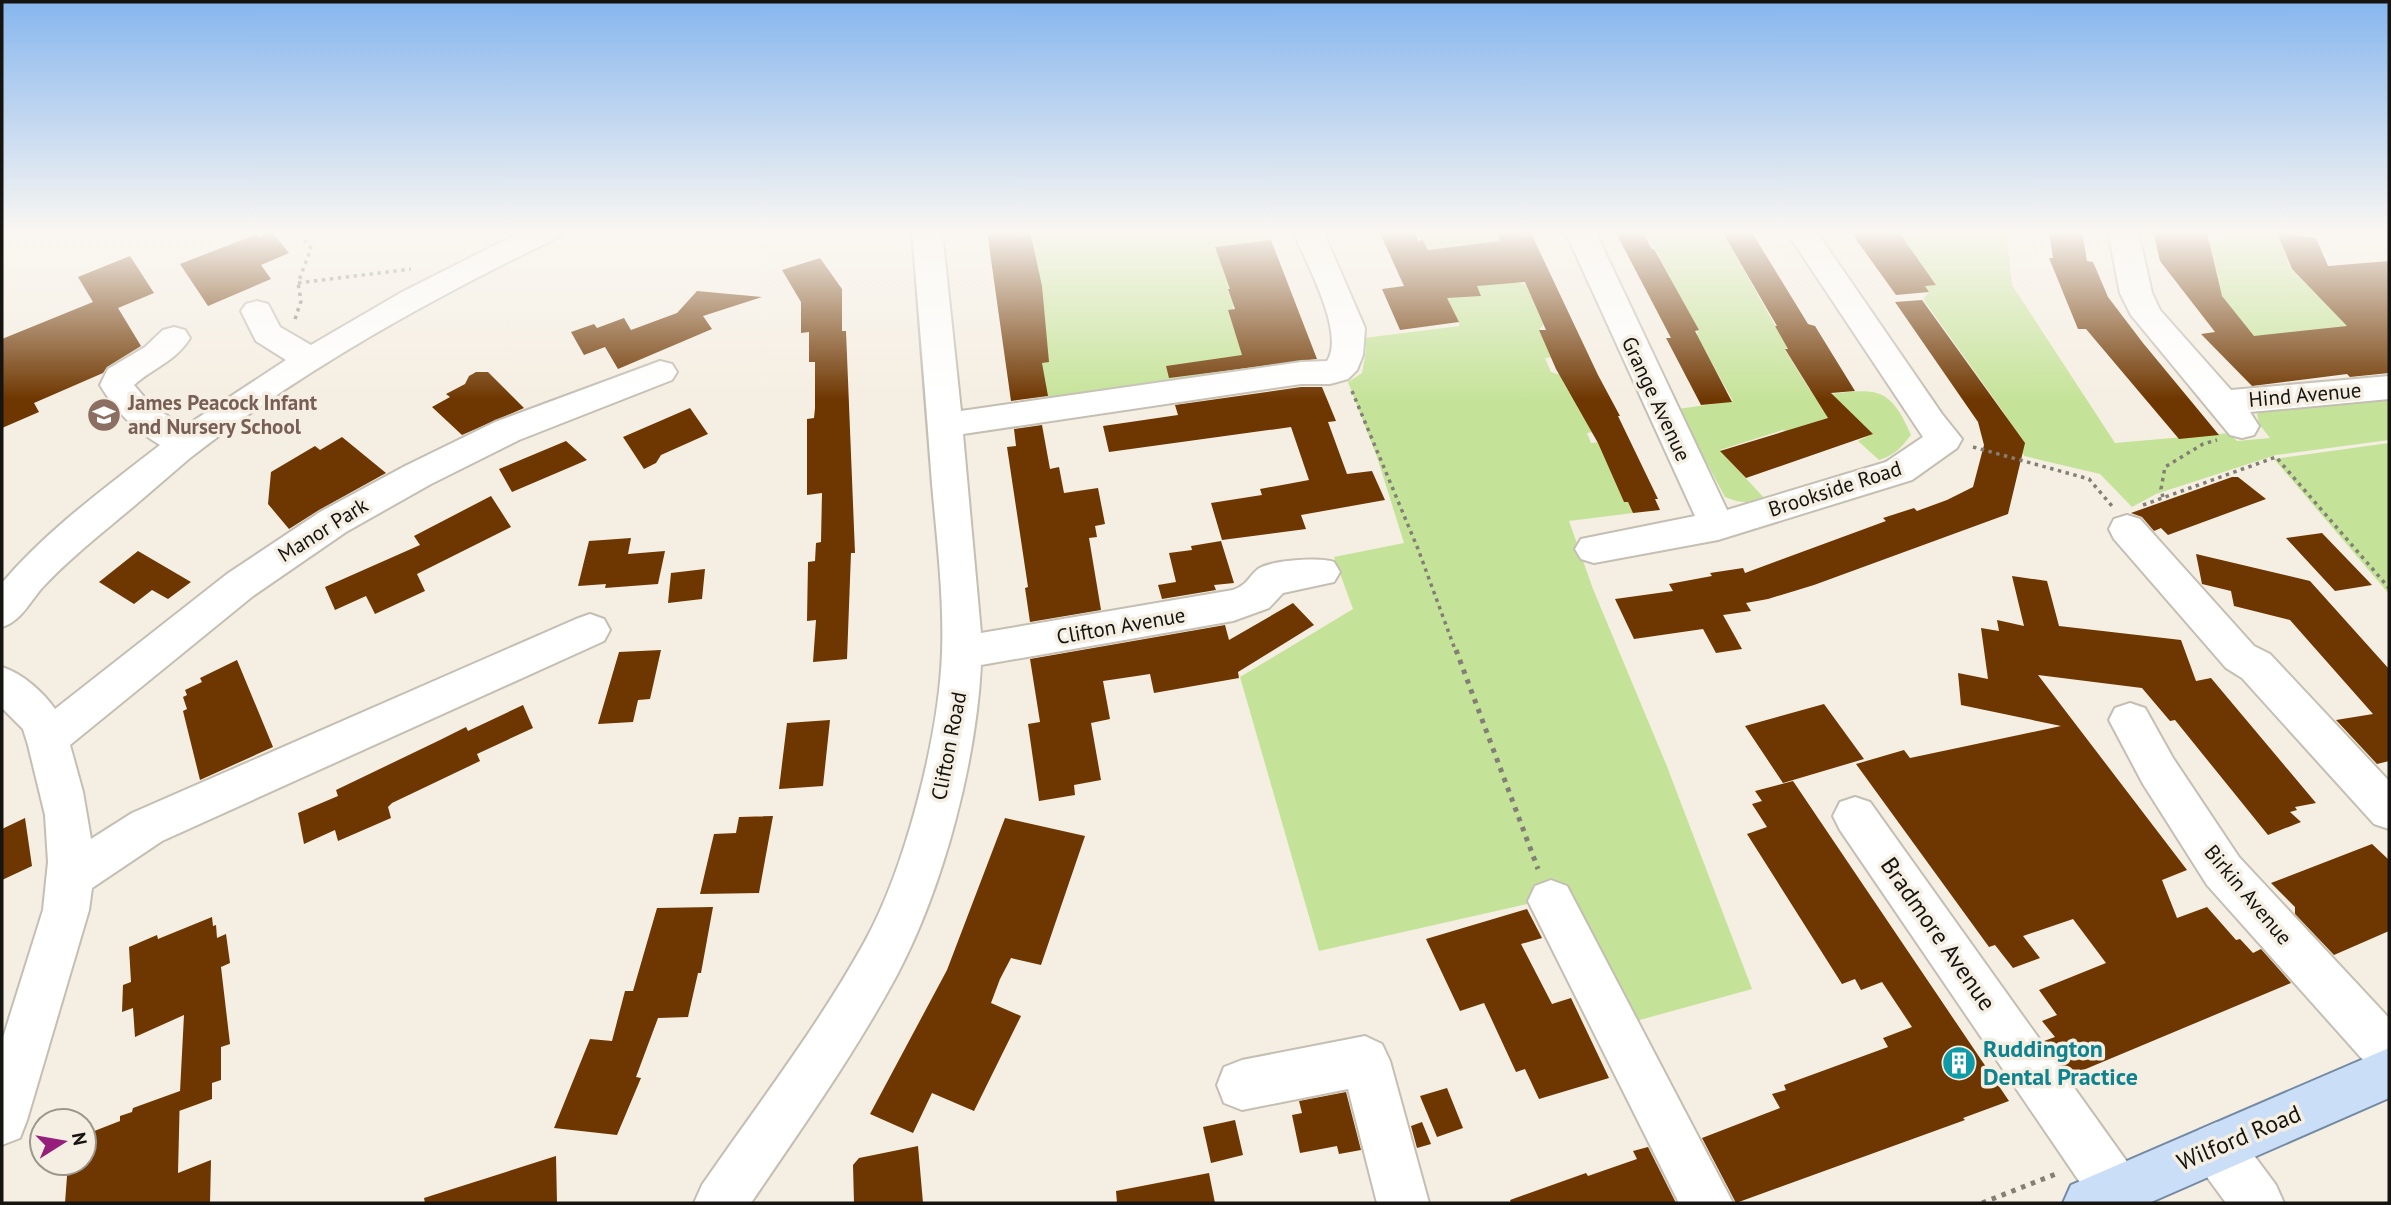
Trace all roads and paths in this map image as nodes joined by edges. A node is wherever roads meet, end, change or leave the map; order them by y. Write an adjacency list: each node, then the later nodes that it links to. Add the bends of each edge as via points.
1 (299, 287): 10 (path, via 297,315)
2 (438, 287): 11 (street)
3 (932, 287): 16 (street, Clifton Road)
4 (1331, 287): 12 (street, via 1349,328 1347,362)
5 (1606, 287): 21 (street, Grange Avenue)
6 (1839, 287): 17 (street)
7 (2135, 287): 15 (street, via 2142,307)
8 (257, 311): 10 (street, via 267,333)
9 (174, 338): 18 (street, via 157,355 120,377 117,385 132,409)
10 (278, 341): 11 (street)
11 (313, 358): 18 (street)
12 (1342, 368): 16 (street); 34 (path, via 1408,524)
13 (648, 385): 30 (street, Manor Park, via 507,431 342,516 240,585)
14 (2389, 388): 15 (street, Hind Avenue)
15 (2232, 414): 19 (path, via 2252,437 2208,442 2165,467)
16 (944, 425): 27 (street, Clifton Road)
17 (1945, 439): 20 (path, via 2089,479); 21 (street, Brookside Road, via 1899,471)
18 (186, 444): 25 (street, via 63,547)
19 (2163, 497): 20 (path); 24 (path, via 2276,457)
20 (2129, 516): 31 (street, via 2240,657 2256,666)
21 (1718, 526): 22 (street, Brookside Road)
22 (1594, 549)
23 (1321, 572): 27 (street, Clifton Avenue, via 1267,569 1268,587 1256,597 1218,609)
24 (2389, 588)
25 (2, 612)
26 (590, 630): 33 (street, via 550,659 147,827)
27 (962, 652): 41 (street, Clifton Road, via 959,698 943,782 897,923 829,1045)
28 (2, 684): 30 (street, via 33,711)
29 (2130, 720): 35 (street, Birkin Avenue, via 2223,872)
30 (46, 740): 33 (street, via 67,814)
31 (2389, 810)
32 (1855, 816): 40 (street, Bradmore Avenue)
33 (73, 875): 38 (street)
34 (1551, 901): 43 (street)
35 (2389, 1054)
36 (2389, 1073): 39 (main road, Wilford Road)
37 (1242, 1084): 42 (street, via 1365,1061)
38 (2, 1120)
39 (2217, 1148): 40 (main road, Wilford Road); 44 (street)
40 (2103, 1197)
41 (720, 1203)
42 (1403, 1203)
43 (1707, 1203)
44 (2258, 1203)

